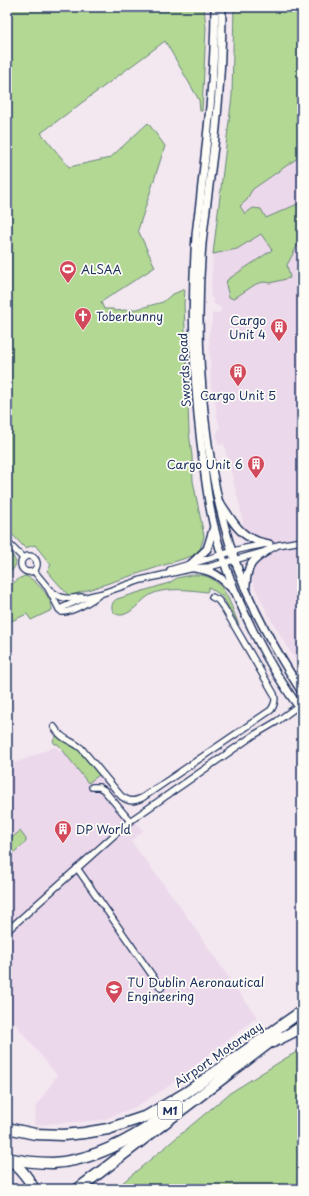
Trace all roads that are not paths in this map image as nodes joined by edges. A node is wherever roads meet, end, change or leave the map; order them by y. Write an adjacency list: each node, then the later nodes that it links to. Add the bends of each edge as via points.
1 (215, 7): 4 (main road, Swords Road, via 210,108 196,234 193,309 198,414)
2 (222, 7): 3 (main road, Swords Road, via 218,106 202,244 199,311 205,416)
3 (218, 500): 7 (main road, via 235,526); 8 (main road, Swords Road)
4 (214, 527): 10 (main road, Swords Road); 11 (main road, via 210,545)
5 (302, 540): 7 (street)
6 (7, 542): 9 (street)
7 (268, 547): 8 (street); 14 (main road, via 248,568)
8 (233, 556): 10 (street); 14 (main road, Swords Road)
9 (23, 558): 12 (street, via 23,570 28,573); 12 (street, via 28,556 36,559)
10 (223, 559): 11 (street, via 209,567); 15 (main road, Swords Road)
11 (193, 566): 15 (main road, via 220,577); 16 (street)
12 (34, 571): 13 (street)
13 (48, 588): 17 (street, via 67,599); 19 (street)
14 (246, 589): 20 (main road, Swords Road, via 272,645)
15 (236, 593): 21 (main road, Swords Road, via 267,656)
16 (100, 594): 17 (street); 19 (street, via 67,612)
17 (87, 597): 19 (street)
18 (212, 597): 22 (street, via 224,608 274,694 276,700 271,710 142,798 132,801 121,796 81,748 62,737)
19 (59, 609)
20 (302, 692)
21 (301, 707): 24 (street)
22 (54, 727)
23 (92, 787): 24 (street, via 104,790)
24 (130, 821): 25 (street)
25 (77, 868): 26 (street); 27 (street)
26 (7, 931)
27 (161, 988)
28 (302, 1011): 31 (highway, Airport Motorway / M1)
29 (302, 1018): 32 (highway, Airport Motorway / M1)
30 (302, 1026): 32 (highway, M1)
31 (274, 1031): 33 (highway, Airport Motorway / M1, via 187,1092 147,1116 108,1129 84,1133 35,1134); 34 (highway, M1, via 148,1127 116,1146 52,1163)
32 (268, 1045): 36 (highway, Airport Motorway / M1)
33 (7, 1128)
34 (7, 1158): 35 (highway, via 20,1169)
35 (34, 1189)
36 (78, 1189)

